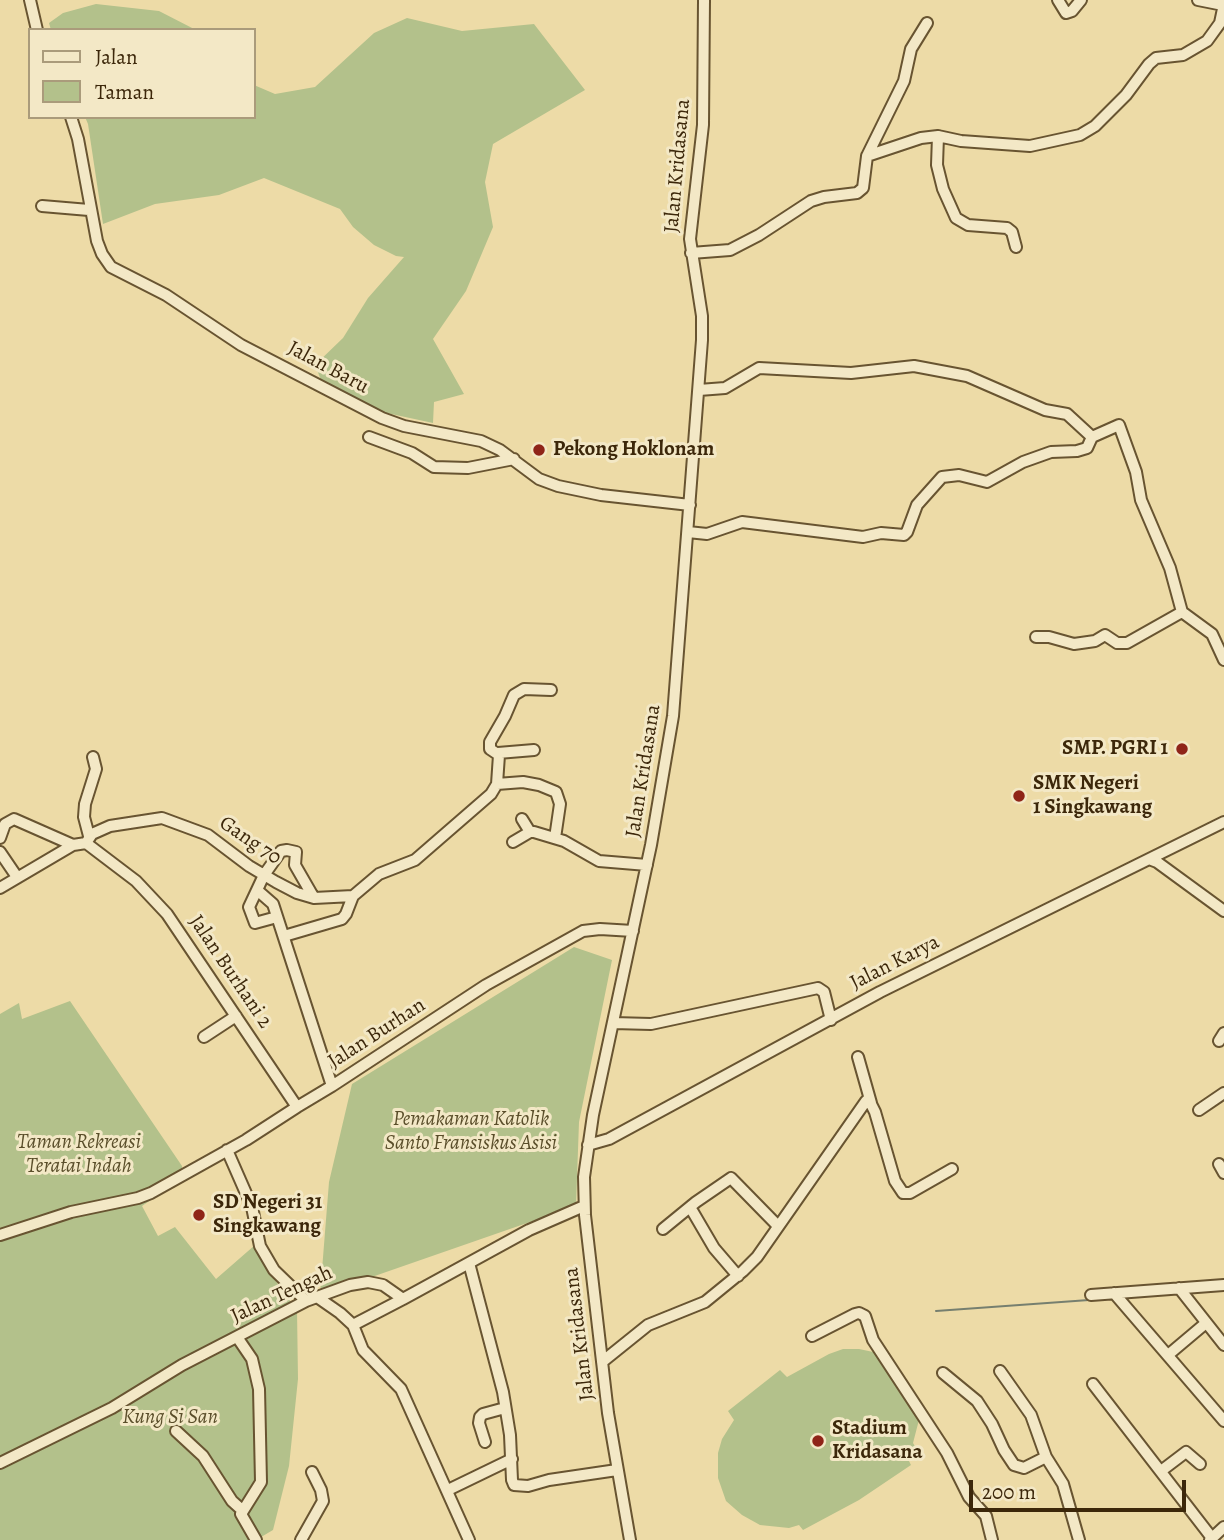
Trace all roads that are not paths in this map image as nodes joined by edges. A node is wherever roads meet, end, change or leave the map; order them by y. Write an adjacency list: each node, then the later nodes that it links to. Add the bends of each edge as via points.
1 (30, 0): 8 (street)
2 (704, 0): 15 (street, Jalan Kridasana, via 703,125)
3 (1058, 0): 4 (street, via 1067,13)
4 (1081, 0)
5 (1198, 0): 6 (street)
6 (1224, 4): 10 (street, via 1220,23 1207,41 1183,55 1156,58 1126,95 1080,135 1030,146)
7 (927, 23): 11 (street, via 911,49 904,81)
8 (37, 28)
9 (72, 119): 13 (street, Jalan Baru)
10 (938, 136): 11 (street); 14 (street, via 937,165 956,218 968,225 1007,228)
11 (867, 156): 15 (street, via 860,191 811,201 730,250)
12 (42, 206): 13 (street)
13 (89, 210): 19 (street, Jalan Baru, via 99,248 111,267 166,295 233,341 382,418 476,439)
14 (1016, 247)
15 (691, 253): 16 (street, Jalan Kridasana, via 702,329)
16 (699, 390): 18 (street, via 725,388 764,368 870,373 929,367 967,376 1045,410 1067,414); 20 (street, Jalan Kridasana)
17 (369, 437): 19 (street, via 434,467 468,468)
18 (1093, 437): 21 (street, via 1087,448 1051,452 987,482 959,475 942,477 916,505 905,534 863,537 742,522 707,534); 22 (street, via 1119,425)
19 (514, 459): 20 (street, Jalan Baru, via 540,479 562,488)
20 (690, 505): 21 (street, Jalan Kridasana)
21 (688, 532): 40 (street, Jalan Kridasana, via 672,727)
22 (1182, 612): 23 (street, via 1127,643 1105,635 1074,644); 24 (street, via 1212,634)
23 (1036, 637)
24 (1224, 660)
25 (551, 690): 27 (street, via 524,689 514,695 490,742 490,749)
26 (534, 750): 27 (street)
27 (498, 753): 29 (street)
28 (93, 757): 35 (street, via 96,769 84,817)
29 (497, 783): 34 (street, via 523,782 556,792 560,804); 45 (street, via 478,807 415,860 384,871)
30 (522, 819): 32 (street)
31 (1224, 822): 39 (street, Jalan Karya)
32 (530, 832): 34 (street); 36 (street)
33 (0, 838): 37 (street, via 5,824 15,819)
34 (555, 838): 40 (street, via 599,861)
35 (88, 840): 37 (street, Gang 70); 41 (street, Gang 70, via 120,824 162,818 208,835); 51 (street, Jalan Burhani 2, via 167,914)
36 (513, 842)
37 (73, 845): 42 (street)
38 (0, 852): 42 (street)
39 (1149, 859): 47 (street); 52 (street, Jalan Karya)
40 (647, 865): 49 (street, Jalan Kridasana)
41 (264, 874): 44 (street); 46 (street, Gang 70); 46 (street, via 281,851 294,850 295,865)
42 (17, 877): 43 (street)
43 (0, 888)
44 (257, 890): 48 (street, Jalan Burhan, via 270,900); 48 (street, via 249,907 253,922)
45 (353, 896): 46 (street); 50 (street, via 342,919)
46 (314, 898)
47 (1224, 911)
48 (277, 917): 50 (street, Jalan Burhan)
49 (634, 931): 53 (street, Jalan Kridasana); 56 (street, Jalan Burhan, via 583,931 486,985)
50 (284, 936): 56 (street, Jalan Burhan)
51 (236, 1016): 54 (street); 59 (street, Jalan Burhani 2)
52 (831, 1020): 53 (street, via 824,992 818,988 651,1024); 61 (street, Jalan Karya, via 609,1139)
53 (613, 1023): 61 (street, Jalan Kridasana)
54 (204, 1037)
55 (858, 1057): 58 (street)
56 (332, 1086): 59 (street)
57 (1224, 1093): 60 (street)
58 (871, 1103): 63 (street, via 901,1191 910,1194); 66 (street, via 865,1102)
59 (297, 1107): 62 (street)
60 (1199, 1110)
61 (588, 1145): 64 (street, Jalan Kridasana)
62 (227, 1150): 68 (street, via 138,1198 71,1212); 75 (street, via 253,1207 260,1246 274,1270)
63 (952, 1169)
64 (584, 1206): 69 (street); 83 (street, Jalan Kridasana)
65 (690, 1207): 66 (street, via 731,1178); 67 (street); 70 (street, via 714,1248)
66 (778, 1226): 70 (street)
67 (663, 1229)
68 (0, 1235)
69 (469, 1263): 76 (street); 87 (street)
70 (738, 1276): 83 (street, via 705,1303 648,1325)
71 (1224, 1284): 72 (street)
72 (1181, 1290): 74 (street); 77 (street)
73 (1091, 1295): 74 (street)
74 (1117, 1296): 82 (street)
75 (312, 1299): 76 (street, Jalan Tengah, via 350,1285 376,1282); 78 (street, via 340,1312); 80 (street, Jalan Tengah)
76 (403, 1299): 78 (street)
77 (1206, 1323): 81 (street); 82 (street)
78 (353, 1325): 98 (street, via 363,1350 401,1389)
79 (812, 1336): 106 (street, via 855,1314 865,1316 873,1340 947,1453 969,1497 986,1516)
80 (237, 1337): 93 (street, Jalan Tengah, via 112,1408); 99 (street, via 252,1359 259,1388 261,1482)
81 (1224, 1345)
82 (1168, 1355): 88 (street)
83 (602, 1362): 95 (street, Jalan Kridasana)
84 (1000, 1371): 91 (street, via 1031,1415)
85 (943, 1373): 91 (street, via 977,1401 1014,1465 1024,1468)
86 (1093, 1384): 96 (street)
87 (505, 1408): 90 (street, via 480,1417); 92 (street)
88 (1224, 1421)
89 (176, 1431): 99 (street, via 203,1455)
90 (485, 1442)
91 (1046, 1457): 107 (street, via 1063,1483)
92 (512, 1459): 95 (street, via 512,1483 522,1487); 98 (street)
93 (0, 1463)
94 (1200, 1464): 96 (street, via 1186,1452)
95 (617, 1470): 105 (street, Jalan Kridasana)
96 (1161, 1471): 101 (street)
97 (312, 1472): 103 (street, via 323,1501)
98 (448, 1490): 104 (street)
99 (242, 1510): 102 (street)
100 (1224, 1527): 101 (street)
101 (1211, 1539)
102 (256, 1540)
103 (301, 1540)
104 (469, 1540)
105 (629, 1540)
106 (992, 1540)
107 (1079, 1540)

